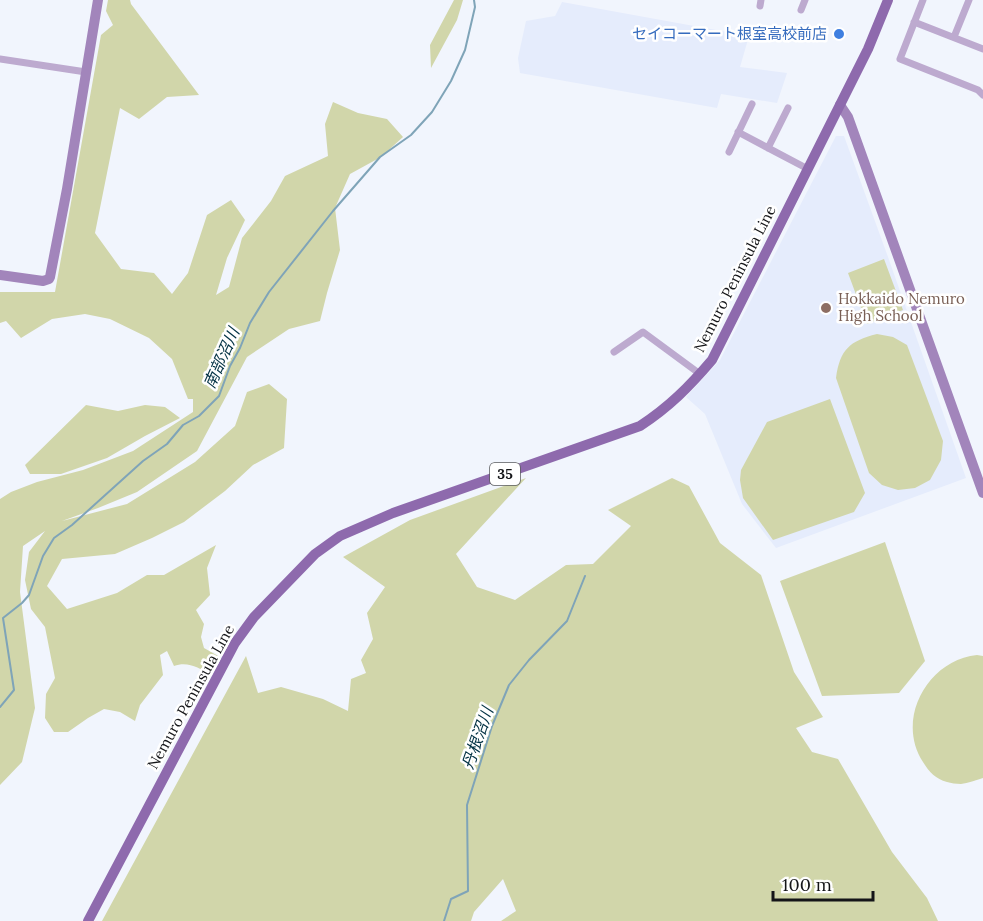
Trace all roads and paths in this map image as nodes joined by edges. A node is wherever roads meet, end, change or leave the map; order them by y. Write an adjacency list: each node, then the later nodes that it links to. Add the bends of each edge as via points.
1 (98, 0): 11 (street)
2 (805, 0): 6 (street)
3 (888, 0): 14 (main road, Nemuro Peninsula Line / 35)
4 (923, 0): 7 (street)
5 (969, 0): 8 (street)
6 (801, 10)
7 (914, 22): 8 (street); 12 (street, via 900,59)
8 (954, 37): 9 (street)
9 (983, 49)
10 (0, 59): 11 (street)
11 (86, 72): 20 (street, via 50,277 43,281)
12 (983, 95)
13 (752, 104): 16 (street)
14 (840, 105): 19 (main road, Nemuro Peninsula Line / 35); 23 (street, via 848,117)
15 (788, 108): 17 (street)
16 (738, 132): 17 (street); 18 (street)
17 (768, 148): 19 (street)
18 (729, 152)
19 (808, 169): 22 (main road, Nemuro Peninsula Line / 35, via 712,360)
20 (0, 275)
21 (614, 352): 22 (street, via 643,332)
22 (700, 374): 24 (main road, Nemuro Peninsula Line / 35, via 678,398 634,429 393,513 340,536 315,554 254,617 235,643)
23 (983, 493)
24 (88, 921)

